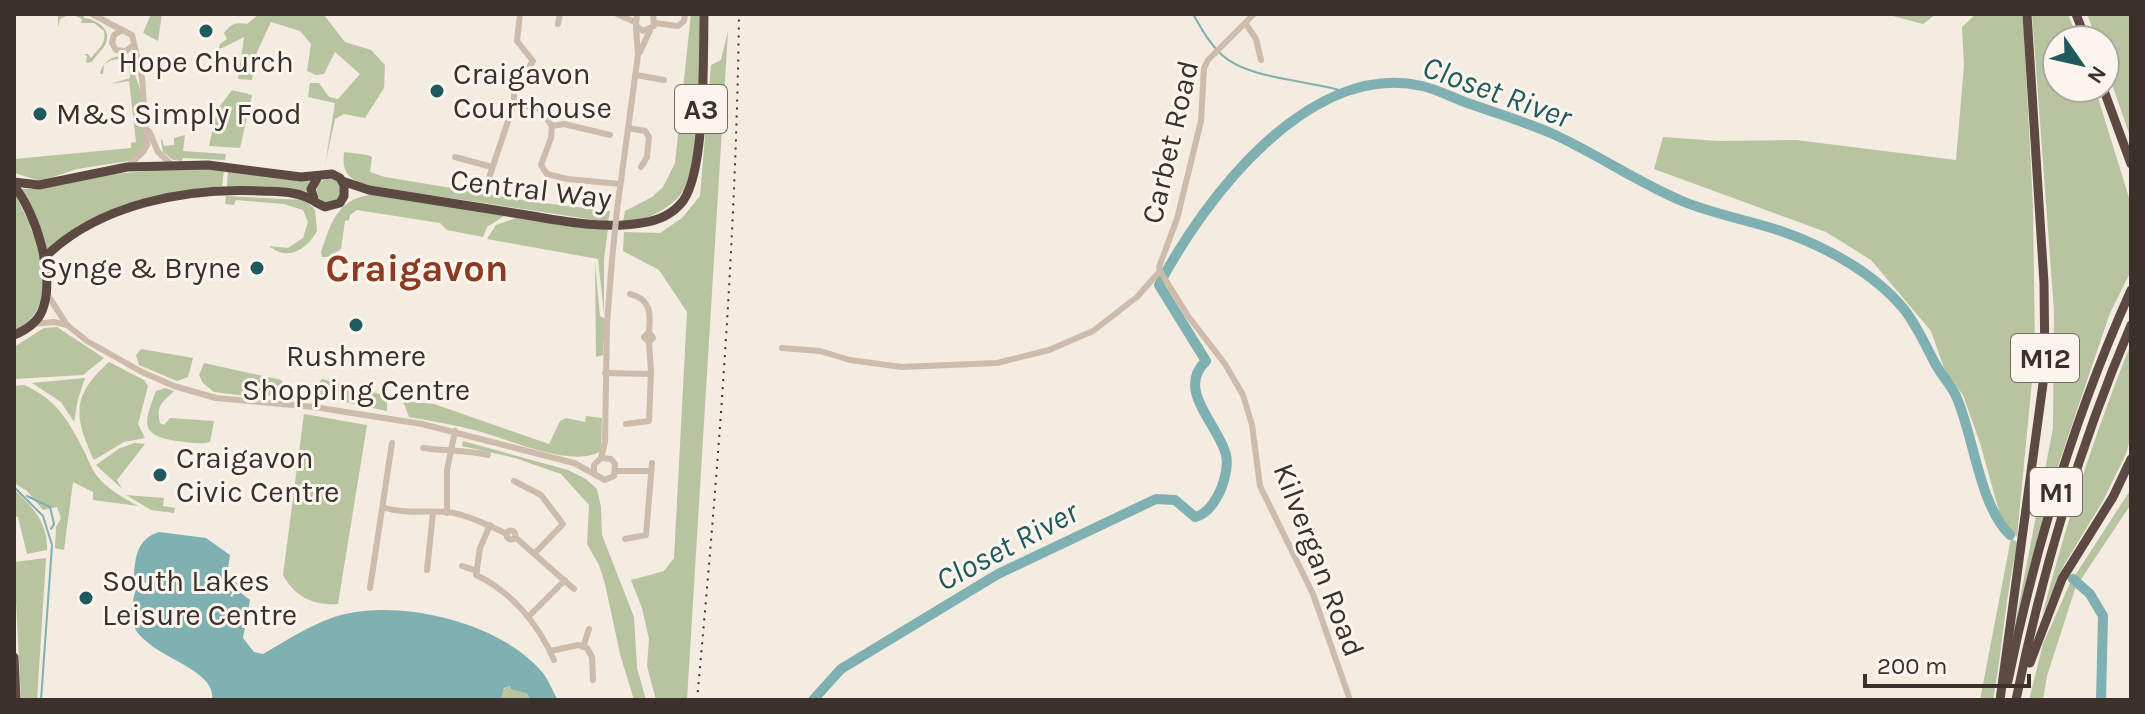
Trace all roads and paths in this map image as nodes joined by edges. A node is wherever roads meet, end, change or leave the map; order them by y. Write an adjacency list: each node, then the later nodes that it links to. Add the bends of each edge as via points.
1 (92, 14): 11 (street)
2 (520, 14): 24 (street, via 517,41 533,61 514,90)
3 (617, 14): 10 (street)
4 (685, 14): 9 (street, via 678,26)
5 (704, 14): 41 (highway, Central Way / A3, via 694,179 682,202 665,216 625,225)
6 (1254, 14): 13 (street, Carbet Road)
7 (2027, 14): 92 (highway, M12, via 2045,369)
8 (562, 15): 12 (street)
9 (654, 16): 15 (street)
10 (636, 18): 15 (street, via 640,30); 19 (street)
11 (109, 23): 14 (street); 16 (street)
12 (558, 24)
13 (1246, 24): 20 (street, via 1261,57); 45 (street, Carbet Road, via 1204,68 1201,121)
14 (122, 30): 16 (street); 17 (street, via 132,35)
15 (650, 30): 19 (street)
16 (114, 35): 18 (street, via 114,47)
17 (132, 46): 18 (street); 21 (street)
18 (123, 52): 21 (street)
19 (638, 55): 22 (street)
20 (1252, 57)
21 (138, 63): 26 (street)
22 (636, 75): 23 (street); 28 (street)
23 (664, 80)
24 (514, 103): 27 (street, via 540,109); 34 (street)
25 (2109, 104): 32 (highway)
26 (147, 125): 31 (street, via 158,152); 33 (street, via 147,145)
27 (552, 126): 29 (street); 40 (street, via 541,165 547,174)
28 (628, 128): 35 (street, via 649,137); 40 (street)
29 (610, 135)
30 (455, 157): 34 (street)
31 (171, 164): 33 (highway, A3); 36 (highway, A3)
32 (2131, 164)
33 (127, 167): 39 (highway, A3, via 39,185)
34 (492, 167): 37 (street)
35 (641, 167)
36 (318, 177): 38 (highway, A3, via 332,174); 43 (highway, via 311,189)
37 (489, 178)
38 (342, 181): 41 (highway, Central Way / A3); 42 (highway)
39 (14, 184): 44 (highway, A3, via 32,216)
40 (620, 184): 53 (street, bridge)
41 (369, 190): 42 (highway, Central Way / A3)
42 (342, 200): 43 (highway, A3, via 331,207)
43 (315, 202): 44 (highway, A3, via 298,194 238,190 167,198 101,220)
44 (44, 258): 47 (highway, A3)
45 (1160, 272): 52 (street, Carbet Road, via 1093,331 1049,350 997,363 902,367); 91 (street, Kilvergan Road, via 1243,395 1260,486 1313,594)
46 (2131, 290): 92 (highway, M1, via 2085,403 2042,536)
47 (46, 291): 49 (street); 51 (highway, A3, via 42,311)
48 (630, 294): 54 (street, via 644,299 649,308 649,332 644,337)
49 (67, 325): 51 (street, via 54,322); 56 (street, via 142,372 216,398 327,409)
50 (2131, 325): 93 (highway, M1, via 2078,464 2048,564)
51 (21, 332)
52 (782, 348)
53 (605, 370): 54 (street); 58 (street)
54 (651, 374): 55 (street, via 649,421)
55 (626, 424)
56 (455, 431): 60 (street); 65 (street)
57 (392, 441): 71 (street)
58 (605, 442): 62 (street); 64 (street)
59 (428, 451): 60 (street)
60 (450, 452): 61 (street); 73 (street)
61 (488, 455)
62 (611, 459): 64 (street); 67 (street)
63 (2131, 459): 93 (highway, via 2062,579)
64 (598, 460): 65 (street); 69 (street)
65 (574, 463): 69 (street)
66 (652, 463): 68 (street)
67 (616, 471): 68 (street); 69 (street, via 605,480)
68 (651, 471): 75 (street, via 646,535)
69 (594, 472)
70 (512, 480): 76 (street, via 541,495 563,524)
71 (385, 508): 72 (street); 81 (street)
72 (433, 513): 73 (street); 78 (street)
73 (447, 513): 74 (street)
74 (490, 525): 76 (street); 79 (street)
75 (625, 539)
76 (535, 553): 80 (street)
77 (462, 566): 79 (street)
78 (427, 570)
79 (477, 571): 83 (street)
80 (565, 580): 82 (street); 83 (street)
81 (370, 588)
82 (574, 589)
83 (529, 616): 86 (street)
84 (589, 629): 85 (street)
85 (583, 647): 86 (street); 89 (street, via 592,657)
86 (551, 651): 88 (street)
87 (14, 657): 90 (highway)
88 (554, 660)
89 (591, 677)
90 (16, 700)
91 (1350, 700)
92 (2002, 700)
93 (2017, 700)

